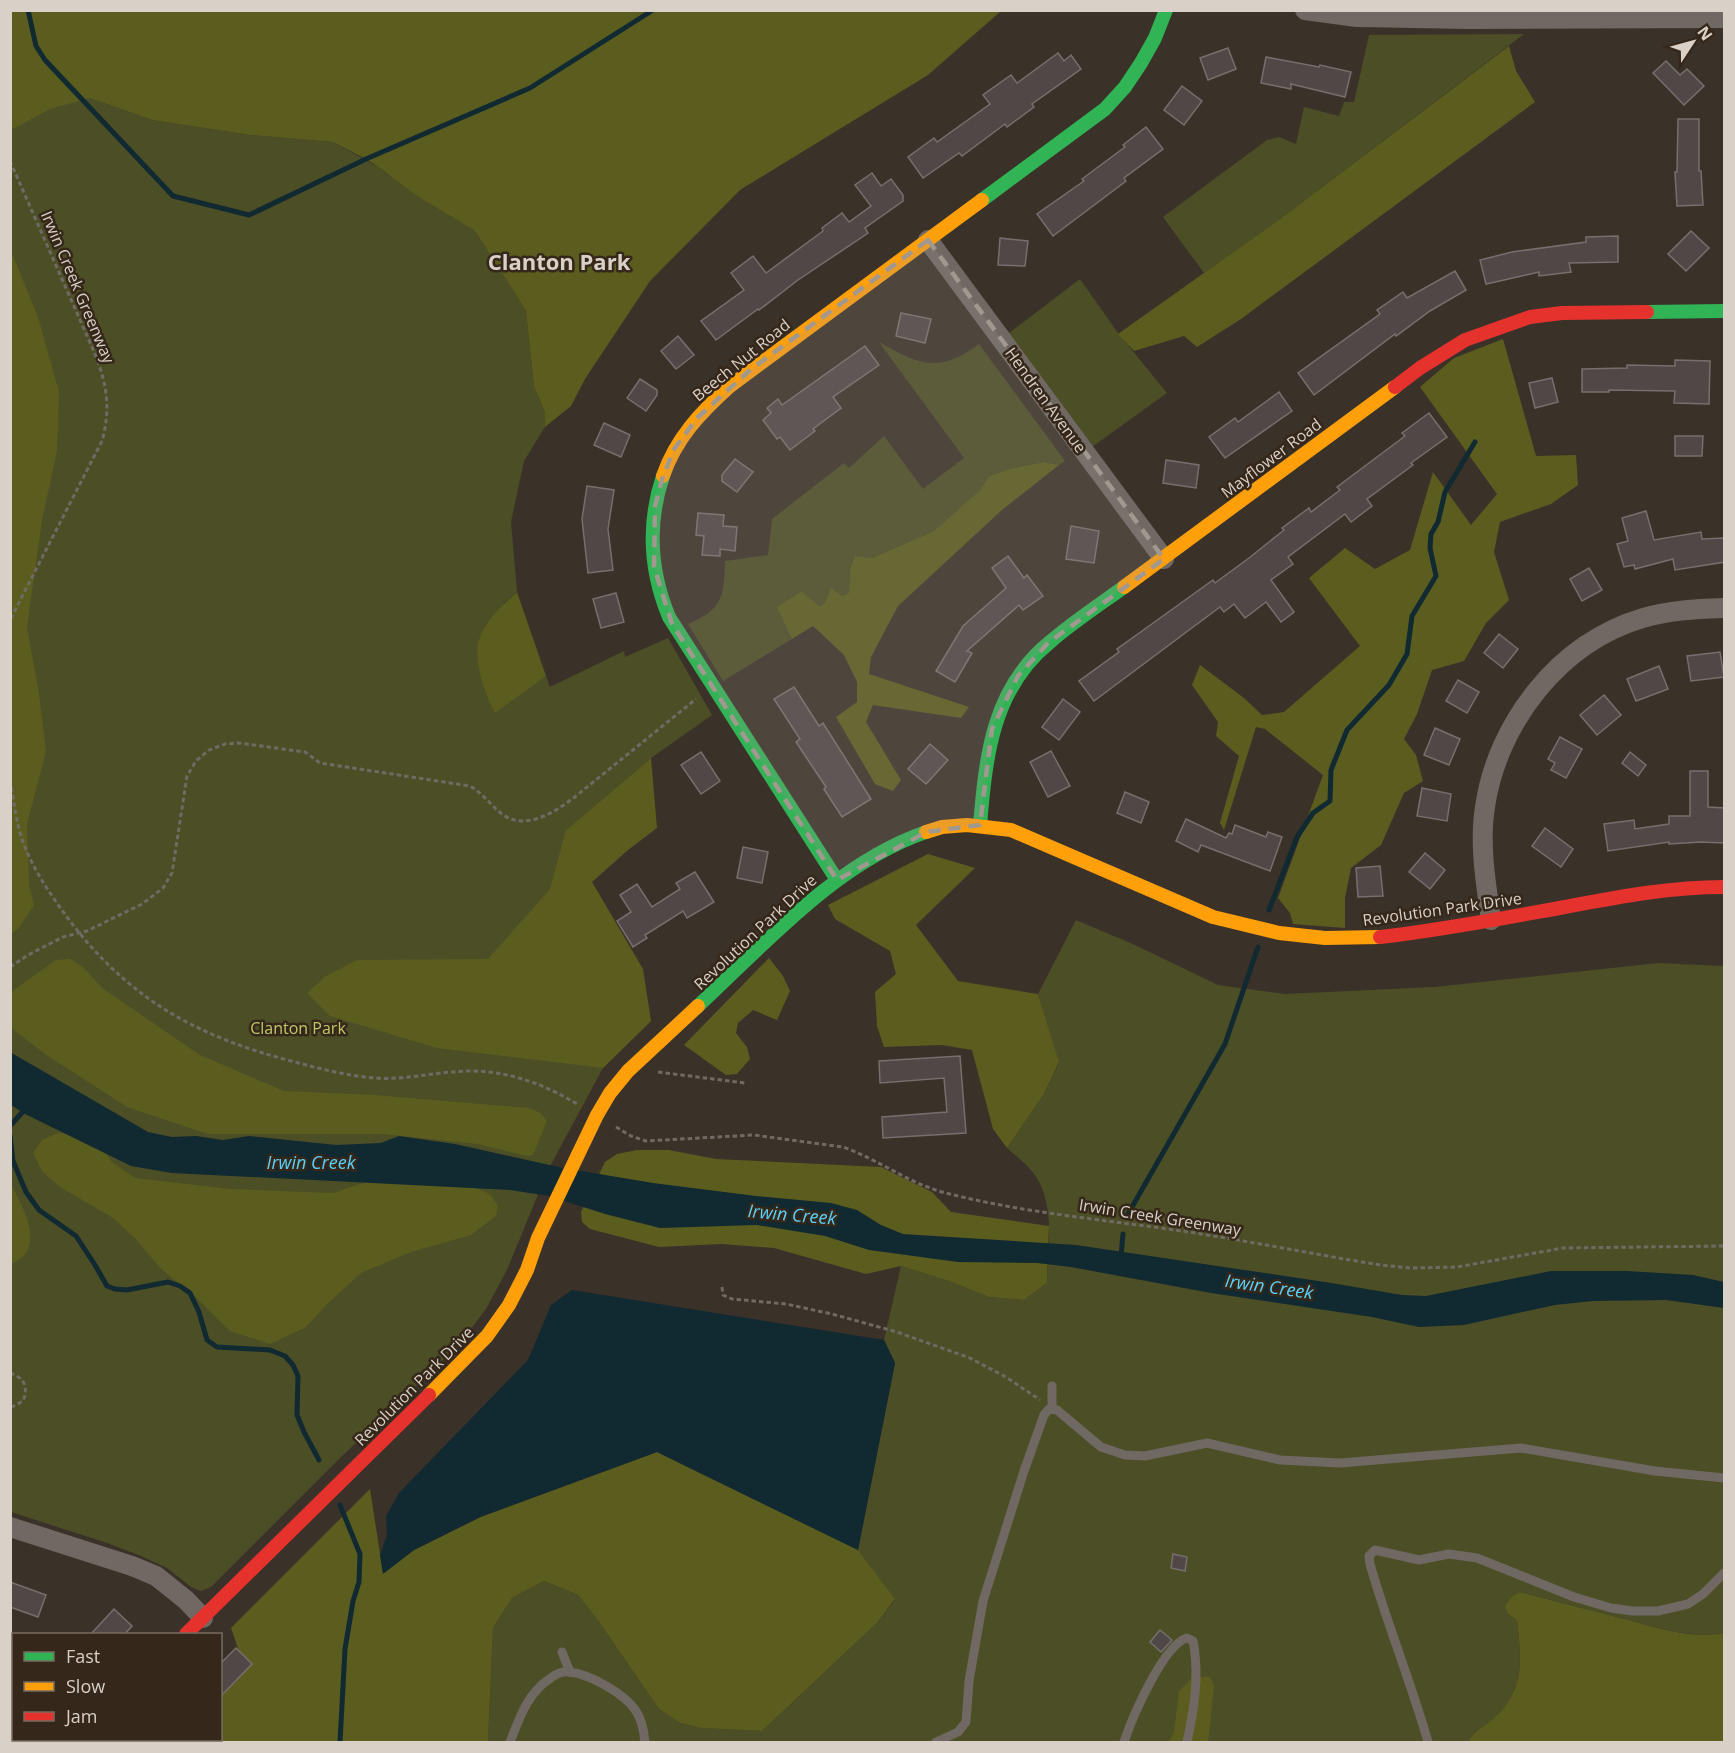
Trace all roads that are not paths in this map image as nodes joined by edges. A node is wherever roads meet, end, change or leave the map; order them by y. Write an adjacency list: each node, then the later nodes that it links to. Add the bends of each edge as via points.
1 (1166, 10): 4 (street, Beech Nut Road, via 1136,73 1105,109)
2 (1305, 10): 3 (street, via 1357,17)
3 (1725, 18)
4 (928, 240): 6 (street, Hendren Avenue); 9 (street, Beech Nut Road, via 750,370 696,417 674,449 655,506 654,567 660,597 672,624)
5 (1725, 311): 6 (street, Mayflower Road, via 1562,313 1530,317 1465,340 1420,368)
6 (1164, 559): 8 (street, Mayflower Road, via 1048,643 1018,676 992,729)
7 (1725, 608): 11 (street, via 1673,610 1598,638 1545,682 1525,706 1500,752 1484,808 1485,873)
8 (980, 825): 9 (street, Revolution Park Drive, via 957,825 927,832 885,850); 11 (street, Revolution Park Drive, via 1011,831 1213,917 1279,933 1371,938)
9 (837, 880): 17 (street, Revolution Park Drive, via 628,1071 610,1093 577,1154 527,1270 487,1336)
10 (1725, 887): 11 (street, Revolution Park Drive, via 1647,892)
11 (1491, 920)
12 (1052, 1386): 13 (lane)
13 (1052, 1408): 14 (lane, via 1108,1451 1125,1455 1145,1456 1207,1443 1280,1460 1340,1463 1521,1448 1655,1471); 23 (lane, via 1044,1415 983,1601 966,1722 957,1732)
14 (1725, 1478)
15 (10, 1527): 17 (street, via 156,1576)
16 (1725, 1574): 26 (lane, via 1688,1604 1646,1612 1611,1608 1574,1597 1465,1556 1449,1554 1419,1560 1373,1552 1369,1559 1373,1577)
17 (203, 1618): 18 (street, Revolution Park Drive)
18 (188, 1633)
19 (562, 1652): 20 (lane)
20 (570, 1672): 21 (lane, via 554,1676 534,1692); 22 (lane, via 600,1683 627,1700 638,1714)
21 (510, 1743)
22 (645, 1743)
23 (936, 1743)
24 (1124, 1743): 25 (lane, via 1157,1670 1176,1644 1187,1638 1194,1646 1196,1703)
25 (1187, 1743)
26 (1428, 1743)

